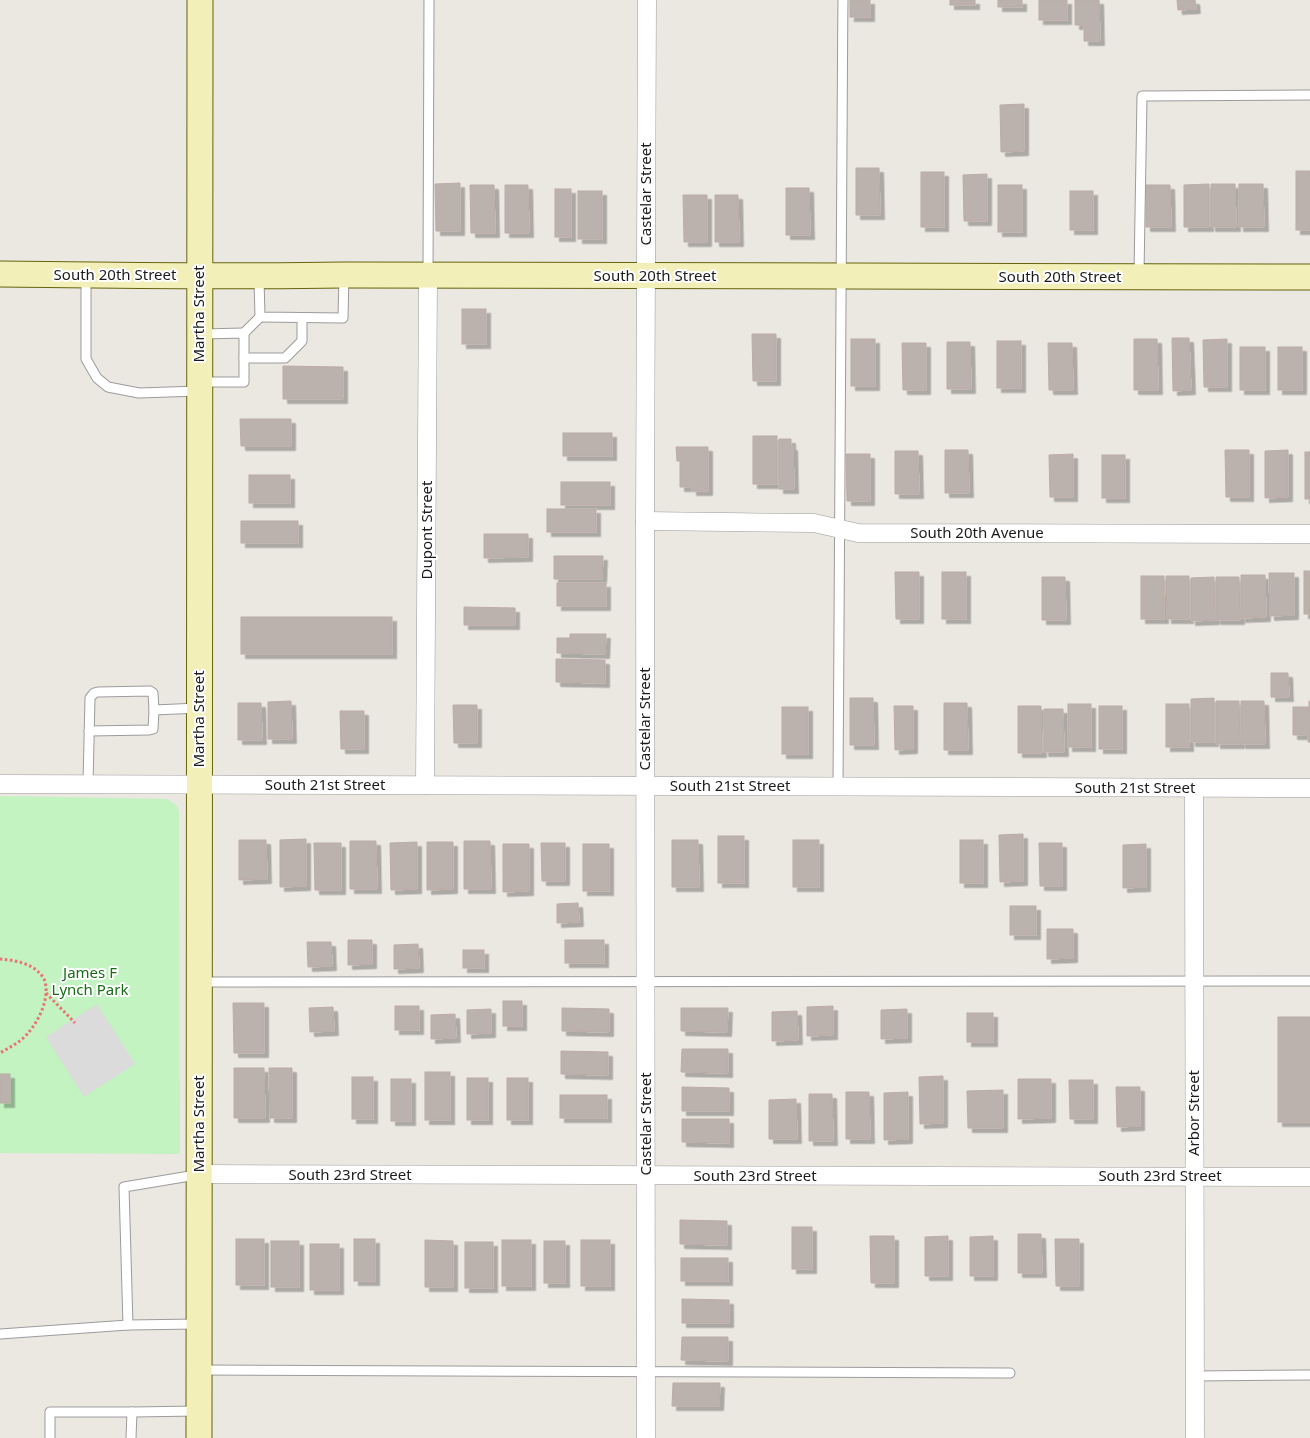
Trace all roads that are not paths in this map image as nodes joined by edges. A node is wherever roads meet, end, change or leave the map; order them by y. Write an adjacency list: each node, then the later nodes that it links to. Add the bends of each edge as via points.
1 (200, 0): 8 (main road, Martha Street)
2 (429, 0): 10 (lane)
3 (647, 0): 11 (street, Castelar Street)
4 (843, 0): 12 (lane)
5 (1310, 94): 14 (lane, via 1142,96)
6 (0, 274): 7 (main road, South 20th Street)
7 (86, 274): 8 (main road, South 20th Street); 21 (lane, via 86,359 97,378 108,386 139,393)
8 (199, 275): 13 (main road, South 20th Street); 19 (main road, Martha Street)
9 (344, 275): 10 (main road, South 20th Street); 13 (main road, South 20th Street); 17 (lane, via 343,318)
10 (428, 276): 11 (main road, South 20th Street); 31 (street, Dupont Street)
11 (645, 276): 12 (main road, South 20th Street); 22 (street, Castelar Street)
12 (840, 276): 14 (main road, South 20th Street); 23 (lane)
13 (259, 277): 16 (lane)
14 (1139, 277): 15 (main road, South 20th Street)
15 (1310, 277)
16 (260, 317): 17 (lane); 18 (lane)
17 (302, 318): 20 (lane, via 302,341 285,358)
18 (244, 333): 19 (lane); 20 (lane)
19 (199, 334): 21 (main road, Martha Street)
20 (244, 358): 21 (lane, via 244,382)
21 (199, 386): 25 (main road, Martha Street)
22 (645, 521): 23 (street, South 20th Avenue, via 814,523); 32 (street, Castelar Street)
23 (840, 529): 24 (street, South 20th Avenue, via 858,533); 33 (lane)
24 (1310, 534)
25 (199, 708): 26 (lane); 30 (main road, Martha Street)
26 (154, 710): 27 (lane, via 153,728 148,730); 27 (lane, via 153,693 150,691 94,693 90,698)
27 (89, 732): 29 (lane)
28 (0, 784): 29 (street, South 21st Street)
29 (88, 784): 30 (street, South 21st Street)
30 (199, 784): 31 (street, South 21st Street); 38 (main road, Martha Street)
31 (426, 785): 32 (street, South 21st Street)
32 (645, 786): 33 (street, South 21st Street); 39 (street, Castelar Street)
33 (838, 787): 34 (street, South 21st Street)
34 (1194, 788): 35 (street, South 21st Street); 36 (street, Arbor Street)
35 (1310, 788)
36 (1194, 981): 37 (lane); 39 (lane); 42 (street, Arbor Street)
37 (1310, 981)
38 (199, 982): 39 (lane); 40 (main road, Martha Street)
39 (646, 982): 41 (street, Castelar Street)
40 (199, 1174): 41 (street, South 23rd Street); 44 (main road, Martha Street); 45 (lane, via 124,1187)
41 (646, 1176): 42 (street, South 23rd Street); 48 (street, Castelar Street)
42 (1194, 1176): 43 (street, South 23rd Street); 50 (street, Arbor Street)
43 (1310, 1177)
44 (200, 1324): 45 (lane); 47 (main road, Martha Street)
45 (128, 1325): 46 (lane)
46 (0, 1334)
47 (200, 1370): 48 (lane); 52 (main road, Martha Street)
48 (646, 1372): 49 (lane); 57 (street, Castelar Street)
49 (1010, 1373)
50 (1194, 1376): 51 (lane); 58 (street, Arbor Street)
51 (1310, 1376)
52 (198, 1411): 53 (lane); 56 (main road, Martha Street)
53 (132, 1412): 54 (lane, via 50,1412); 55 (lane)
54 (50, 1438)
55 (131, 1438)
56 (199, 1438)
57 (646, 1438)
58 (1195, 1438)

